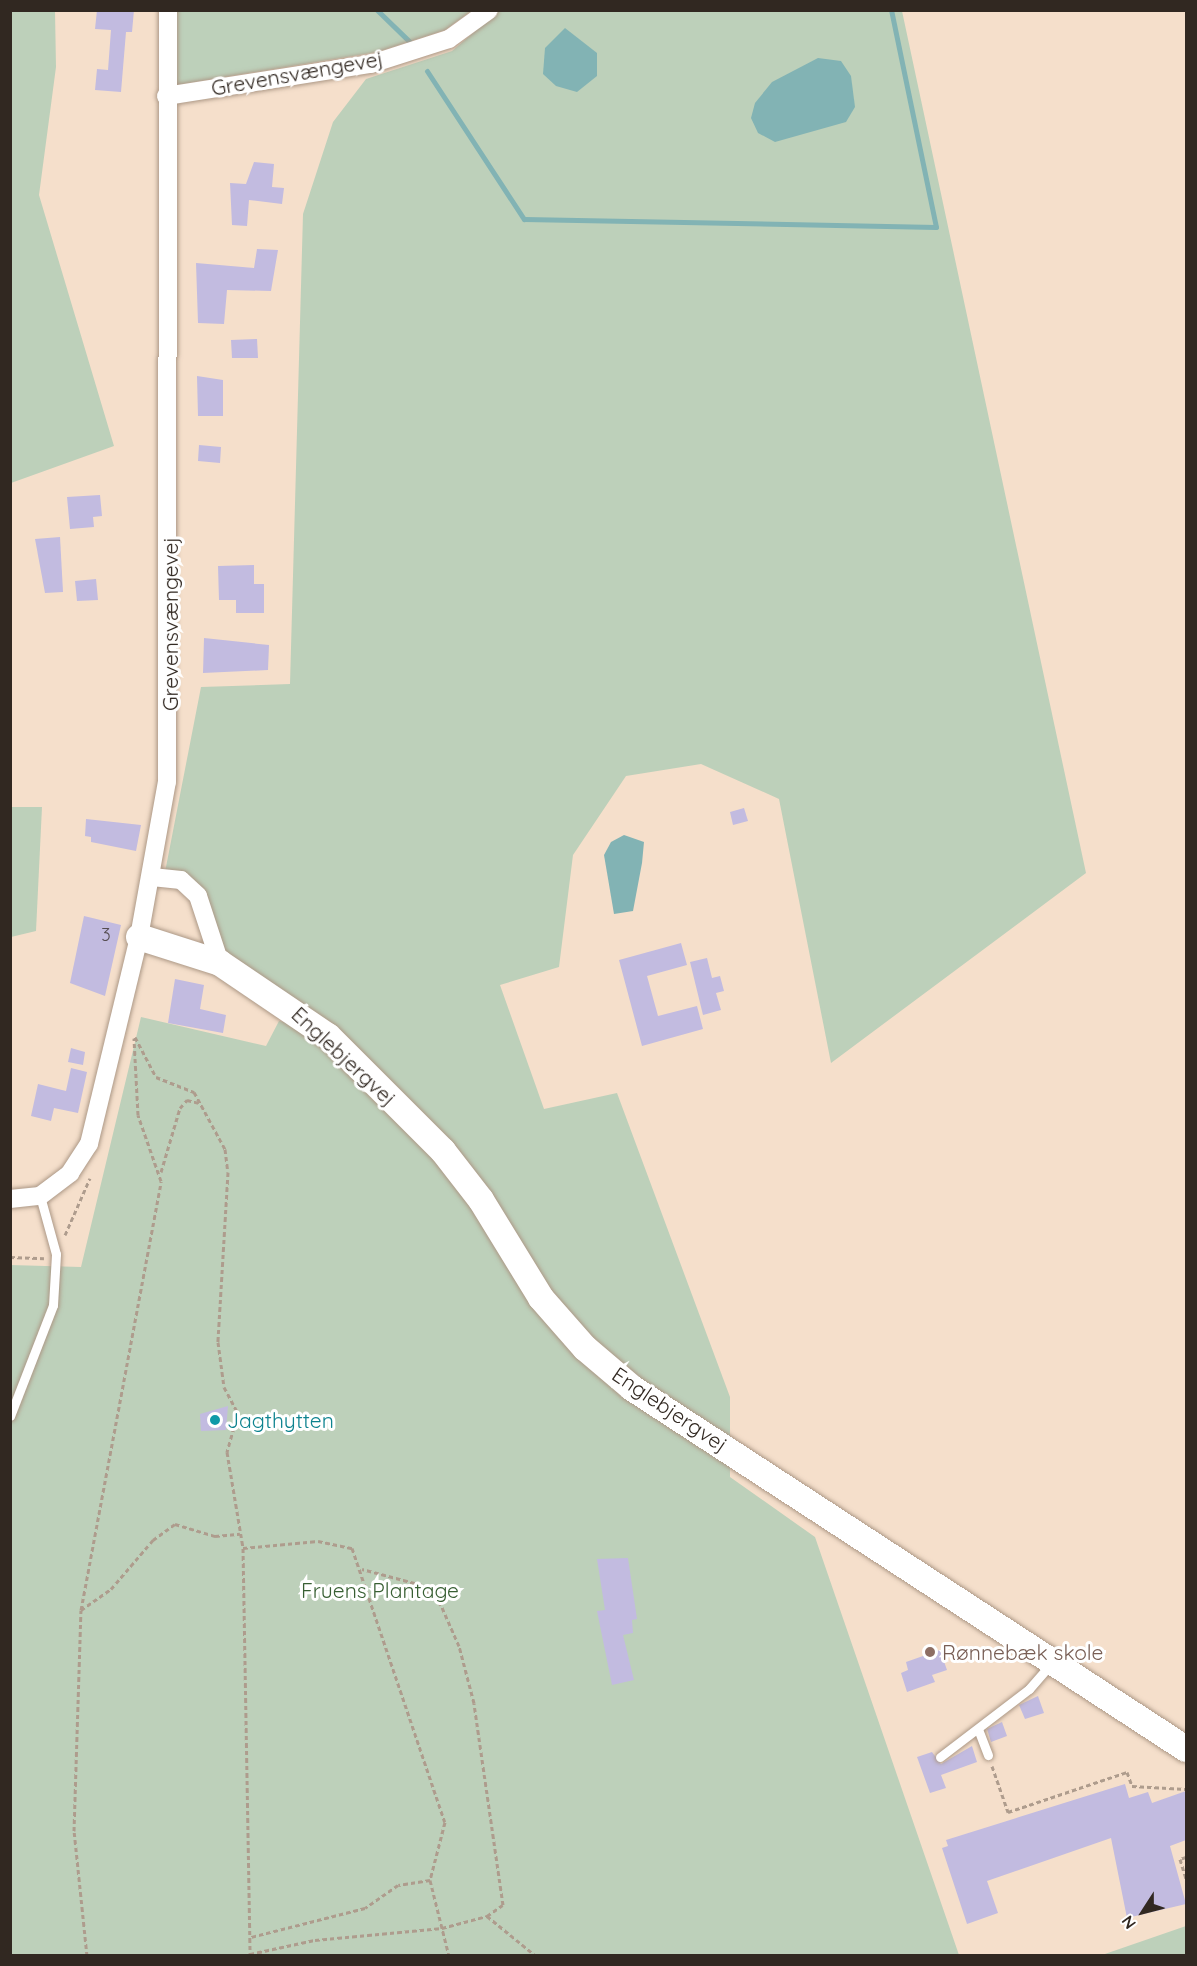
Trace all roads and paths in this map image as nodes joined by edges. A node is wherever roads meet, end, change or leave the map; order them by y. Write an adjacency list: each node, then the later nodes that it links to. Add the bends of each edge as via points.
1 (168, 10): 3 (street, Grevensvængevej)
2 (489, 10): 3 (street, Grevensvængevej, via 449,39 371,64)
3 (166, 96): 4 (street, Grevensvængevej, via 171,685 167,782)
4 (152, 877): 5 (street, Grevensvængevej); 6 (street, via 181,880 198,896)
5 (140, 937): 6 (street, Englebjergvej); 8 (street, Grevensvængevej)
6 (220, 963): 19 (street, Englebjergvej, via 328,1036 442,1151 481,1200 541,1298 585,1348 632,1388)
7 (200, 1103): 9 (path, via 187,1100 180,1108); 9 (path, via 194,1092 156,1077 131,1026 138,1115); 15 (path, via 225,1149 228,1172 218,1342 224,1387 238,1413 228,1436)
8 (89, 1144): 10 (street, Grevensvængevej, via 70,1173); 12 (path, via 97,1158)
9 (161, 1174): 18 (path)
10 (40, 1196): 11 (street); 12 (lane)
11 (10, 1199)
12 (56, 1254): 13 (path, via 40,1260); 14 (lane, via 53,1305)
13 (10, 1257)
14 (10, 1416)
15 (240, 1534): 16 (path); 18 (path, via 215,1536 175,1524 153,1540 111,1589)
16 (243, 1548): 17 (path, via 341,1541 352,1548); 30 (path)
17 (362, 1569): 27 (path, via 400,1698 443,1806 444,1840); 28 (path, via 422,1585 441,1605 459,1646 474,1703 501,1885 503,1905)
18 (81, 1610): 32 (path, via 74,1831)
19 (1052, 1662): 20 (lane, via 1029,1689); 21 (street, Englebjergvej)
20 (978, 1729): 22 (lane); 23 (lane)
21 (1186, 1749)
22 (988, 1755): 24 (path, via 1008,1812 1127,1772 1132,1786)
23 (940, 1758)
24 (1186, 1789)
25 (1186, 1857): 26 (path, via 1180,1859)
26 (1186, 1879)
27 (430, 1880): 29 (path); 30 (path, via 398,1885 365,1908)
28 (487, 1916): 29 (path); 34 (path)
29 (442, 1928): 31 (path, via 315,1940); 33 (path)
30 (251, 1937): 31 (path)
31 (250, 1955)
32 (87, 1956)
33 (449, 1956)
34 (536, 1956)

